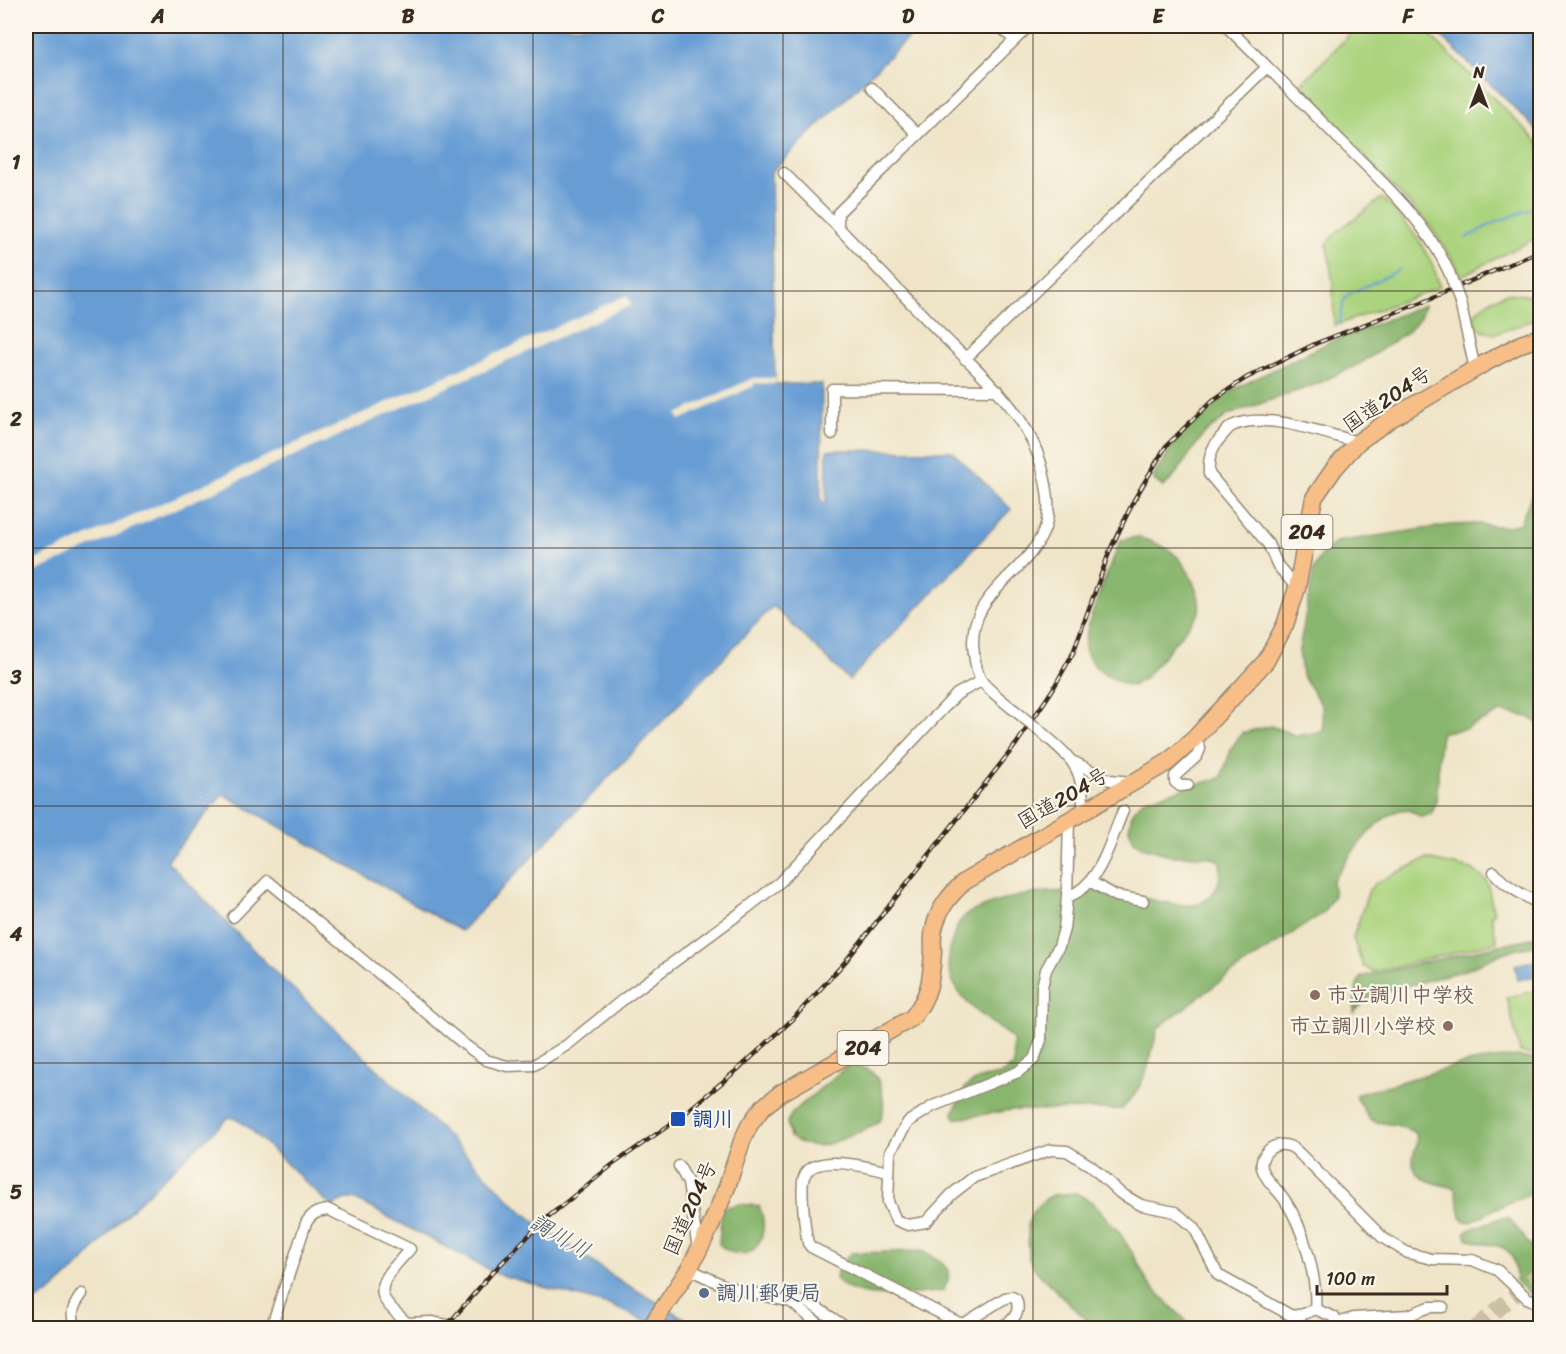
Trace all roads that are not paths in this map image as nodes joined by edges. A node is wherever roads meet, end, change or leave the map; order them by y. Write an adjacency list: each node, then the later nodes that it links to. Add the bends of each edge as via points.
1 (1000, 26): 4 (street)
2 (1029, 26): 4 (street)
3 (1226, 26): 5 (street)
4 (1014, 40): 7 (street)
5 (1267, 67): 11 (street); 12 (street, bridge, via 1394,194 1441,255 1460,302)
6 (872, 88): 7 (street)
7 (918, 135): 9 (street, via 838,213)
8 (784, 173): 9 (street)
9 (837, 227): 11 (street)
10 (1540, 337): 12 (highway, 国道204号 / 204)
11 (966, 359): 13 (street)
12 (1475, 369): 15 (highway, 国道204号 / 204)
13 (998, 390): 14 (street, via 832,389); 17 (street, via 1032,439 1049,505 1038,543 981,607 975,620 972,641)
14 (832, 434)
15 (1358, 442): 16 (highway, 国道204号 / 204, via 1314,498); 16 (street, via 1275,421 1253,421 1231,427 1217,441 1208,460 1209,474 1268,544 1278,566)
16 (1297, 588): 18 (highway, 国道204号 / 204, via 1285,625 1266,661)
17 (981, 681): 19 (street, bridge); 29 (street, via 957,694 780,882 534,1065 507,1066 486,1060 268,881)
18 (1195, 738): 20 (highway, 国道204号 / 204); 21 (street, via 1200,749 1197,756 1174,776 1180,786)
19 (1074, 762): 20 (street, via 1110,780); 23 (street, via 1082,780)
20 (1135, 783): 23 (highway, 国道204号 / 204)
21 (1188, 785)
22 (1123, 810): 25 (street)
23 (1076, 816): 26 (street); 32 (highway, 国道204号 / 204, via 964,882 950,895 933,930 930,983 924,1002 912,1018 763,1107 750,1124)
24 (1494, 872): 28 (street)
25 (1091, 882): 26 (street); 27 (street, via 1116,896)
26 (1067, 897): 31 (street, via 1064,929 1042,987 1041,1040 1034,1059 1018,1072 933,1106 908,1122 890,1152)
27 (1143, 901)
28 (1540, 905)
29 (233, 917)
30 (679, 1166): 32 (street, via 688,1183)
31 (888, 1172): 38 (street, via 888,1202 896,1220 908,1225 926,1222 974,1177 1050,1150 1067,1151 1091,1166 1120,1193 1141,1205 1174,1212 1194,1227 1218,1275 1292,1316); 48 (street, via 841,1163 809,1170 803,1189 808,1243 959,1323 1005,1298 1016,1299 1017,1315)
32 (698, 1252): 33 (highway, 国道204号 / 204)
33 (689, 1269): 35 (street, via 725,1286); 43 (highway, 国道204号 / 204)
34 (82, 1294): 40 (street, via 74,1304 72,1318)
35 (791, 1302): 44 (street); 45 (street, via 808,1302)
36 (1540, 1304): 38 (street, via 1527,1298 1497,1270 1472,1260 1408,1254 1383,1238 1300,1154 1288,1145 1275,1145 1262,1159 1262,1167 1300,1229 1308,1251)
37 (1443, 1307): 39 (street, via 1429,1307 1409,1315 1354,1318)
38 (1315, 1309): 39 (street, via 1334,1317)
39 (1337, 1326)
40 (77, 1329)
41 (271, 1329): 42 (street, via 306,1223 319,1210 329,1210 410,1249 383,1289 384,1299 407,1323 431,1322)
42 (463, 1329)
43 (650, 1329)
44 (824, 1329)
45 (847, 1329)
46 (900, 1329): 47 (street)
47 (929, 1329)
48 (998, 1329)

